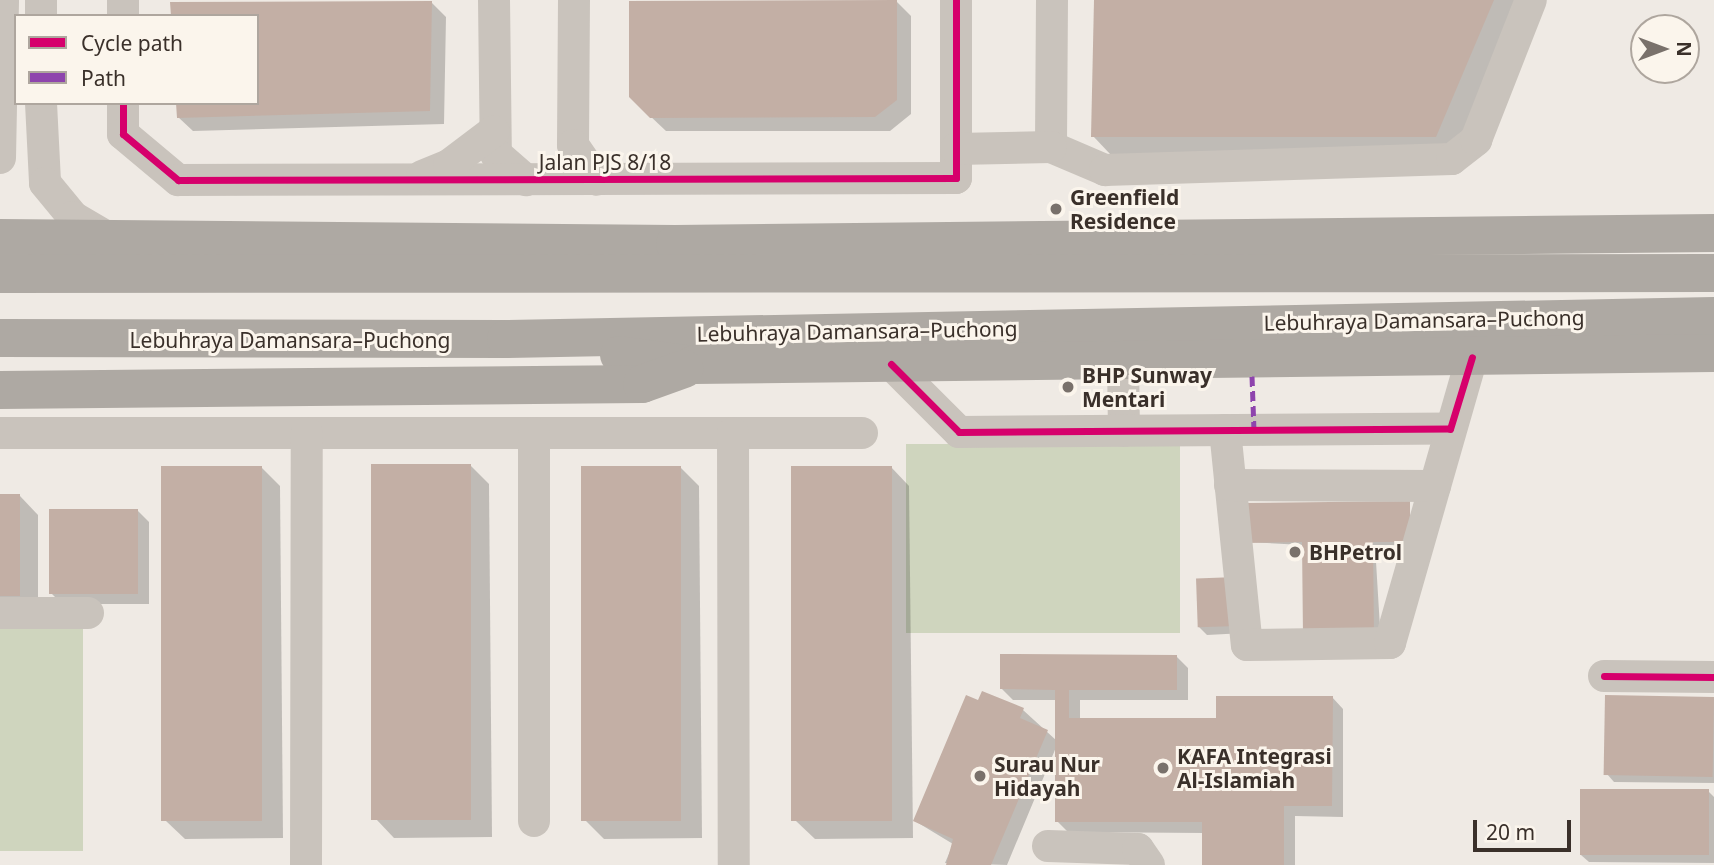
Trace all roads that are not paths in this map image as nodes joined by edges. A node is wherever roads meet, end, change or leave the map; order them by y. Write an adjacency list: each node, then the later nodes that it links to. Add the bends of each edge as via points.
1 (3, 0): 13 (street)
2 (494, 0): 9 (street, Jalan PJS 8/18)
3 (574, 0): 10 (street)
4 (956, 0): 12 (street, Jalan PJS 8/18)
5 (1052, 0): 11 (street)
6 (1531, 0): 11 (street, via 1476,140 1452,159 1105,170)
7 (41, 105): 20 (street, via 45,183 73,218)
8 (123, 105): 14 (street, Jalan PJS 8/18, via 123,134 178,180)
9 (494, 131): 14 (street, Jalan PJS 8/18, via 449,166); 15 (street, Jalan PJS 8/18, via 496,154)
10 (573, 145): 15 (street, via 554,167); 16 (street)
11 (1051, 146): 12 (street)
12 (956, 149): 16 (street, Jalan PJS 8/18, via 956,178)
13 (0, 158)
14 (410, 180): 15 (street, Jalan PJS 8/18)
15 (526, 180): 16 (street, Jalan PJS 8/18)
16 (597, 180)
17 (1714, 233): 18 (highway)
18 (1582, 235): 20 (highway, via 689,244); 21 (highway)
19 (0, 238): 20 (highway)
20 (109, 238)
21 (1362, 273): 22 (highway, Lebuhraya Damansara–Puchong); 23 (highway, Lebuhraya Damansara–Puchong)
22 (0, 274)
23 (1714, 274)
24 (1714, 316): 26 (highway, Lebuhraya Damansara–Puchong)
25 (0, 338): 26 (highway, Lebuhraya Damansara–Puchong)
26 (506, 339): 31 (highway)
27 (1714, 353): 28 (highway)
28 (1472, 357): 29 (highway); 33 (street)
29 (1123, 361): 30 (highway); 35 (street)
30 (891, 364): 31 (highway); 35 (street, via 959,432)
31 (693, 365): 32 (highway, via 642,384)
32 (0, 390)
33 (1450, 429): 34 (street); 42 (street)
34 (1225, 430): 35 (street); 41 (street)
35 (1124, 431)
36 (862, 432): 40 (street)
37 (0, 433): 38 (street)
38 (307, 433): 39 (street); 49 (street)
39 (534, 433): 40 (street); 47 (street)
40 (733, 433): 50 (street)
41 (1230, 485): 42 (street); 42 (street, via 1247,645 1390,643)
42 (1435, 486)
43 (0, 613): 44 (street)
44 (88, 613)
45 (1604, 676): 46 (street)
46 (1714, 677)
47 (534, 821)
48 (1048, 846): 51 (street, via 1138,849)
49 (306, 865)
50 (734, 865)
51 (1149, 865)

